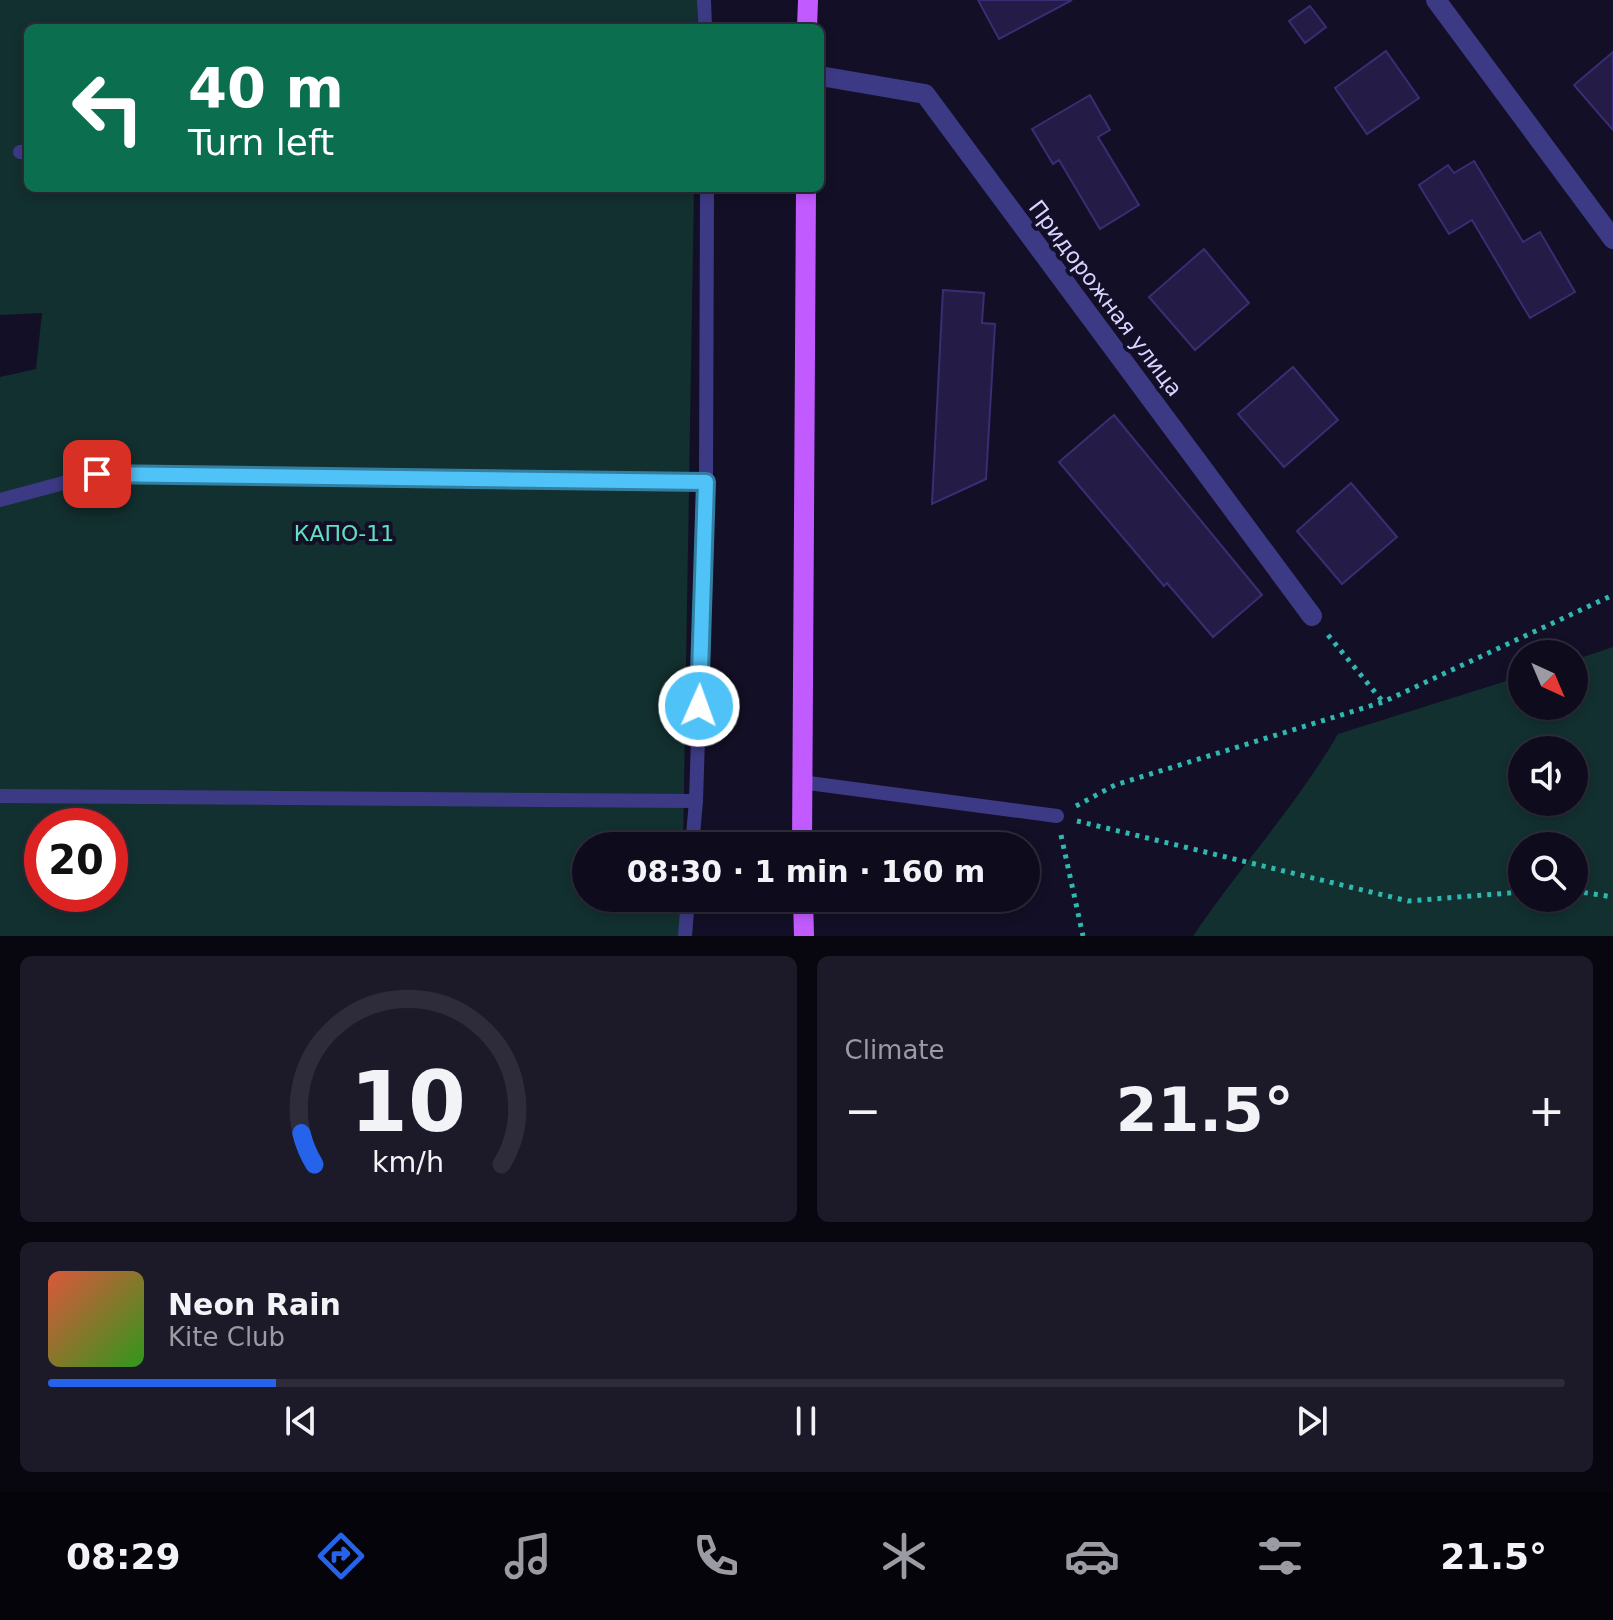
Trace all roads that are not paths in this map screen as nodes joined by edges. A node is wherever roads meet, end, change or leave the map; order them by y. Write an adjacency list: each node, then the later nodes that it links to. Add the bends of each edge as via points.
1 (704, 0): 4 (lane)
2 (808, 0): 5 (main road)
3 (1436, 0): 9 (street)
4 (705, 24)
5 (807, 24)
6 (824, 77): 12 (street, Придорожная улица, via 925,94)
7 (707, 192): 10 (lane)
8 (806, 192): 13 (main road)
9 (1613, 239)
10 (706, 482): 11 (lane, via 97,474); 15 (lane)
11 (0, 500)
12 (1312, 616)
13 (801, 782): 16 (lane); 18 (main road)
14 (0, 796): 15 (lane)
15 (696, 801): 17 (lane)
16 (1057, 816)
17 (693, 832)
18 (802, 832)
19 (687, 912): 21 (lane)
20 (803, 912): 22 (main road)
21 (685, 936)
22 (804, 936)

